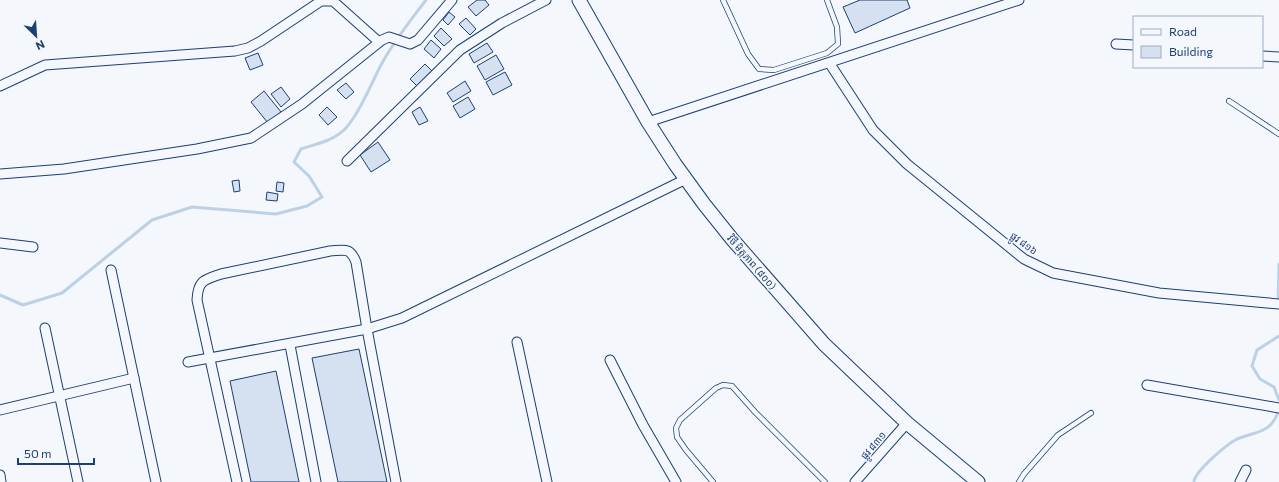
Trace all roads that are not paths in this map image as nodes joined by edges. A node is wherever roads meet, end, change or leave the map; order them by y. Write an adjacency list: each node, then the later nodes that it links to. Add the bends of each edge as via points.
1 (452, 0): 7 (street, via 418,40 410,44 389,37)
2 (546, 0): 17 (street, via 502,23 460,50)
3 (579, 0): 15 (main road, វិថី មិត្តភាព (៨០០))
4 (723, 0): 5 (lane, via 748,54 758,69 774,70 826,53 838,44 837,27)
5 (827, 0)
6 (1019, 0): 12 (street)
7 (379, 42): 13 (street, via 333,1 321,1 248,48 45,65); 18 (street, via 302,104 251,138 64,169)
8 (1116, 44): 9 (street)
9 (1133, 45)
10 (1263, 56): 11 (street)
11 (1279, 57)
12 (830, 64): 15 (street); 23 (street, ផ្លូវ ៨១៦, via 873,130 902,159 1024,259 1053,273 1159,293)
13 (0, 86)
14 (1229, 101): 16 (lane)
15 (648, 122): 19 (main road, វិថី មិត្តភាព (៨០០))
16 (1279, 134)
17 (347, 161)
18 (0, 174)
19 (686, 179): 25 (street, via 402,318); 37 (main road, វិថី មិត្តភាព (៨០០), via 732,239 824,344)
20 (0, 243): 21 (street)
21 (33, 247)
22 (111, 270): 31 (street)
23 (1279, 304)
24 (45, 328): 33 (street)
25 (367, 329): 27 (street); 28 (street, via 356,262 352,252 346,249 330,251 204,280 198,288 197,300); 45 (street)
26 (518, 342): 46 (street)
27 (290, 345): 28 (street); 44 (street)
28 (211, 359): 30 (street); 43 (street)
29 (610, 360): 47 (street)
30 (188, 362)
31 (134, 378): 33 (street); 42 (street)
32 (1146, 384): 34 (street)
33 (60, 396): 35 (street); 41 (street)
34 (1279, 408)
35 (0, 410)
36 (1091, 413): 52 (lane, via 1058,435)
37 (907, 423): 50 (street, ផ្លូវ ៨៣១); 51 (main road, វិថី មិត្តភាព (៨០០))
38 (1246, 470): 53 (street)
39 (0, 476): 40 (street)
40 (1, 482)
41 (78, 482)
42 (156, 482)
43 (237, 482)
44 (316, 482)
45 (396, 482)
46 (547, 482)
47 (676, 482)
48 (713, 482): 49 (lane, via 686,450 676,428 680,420 716,388 723,385 732,386)
49 (825, 482)
50 (855, 482)
51 (978, 482)
52 (1019, 482)
53 (1240, 482)

